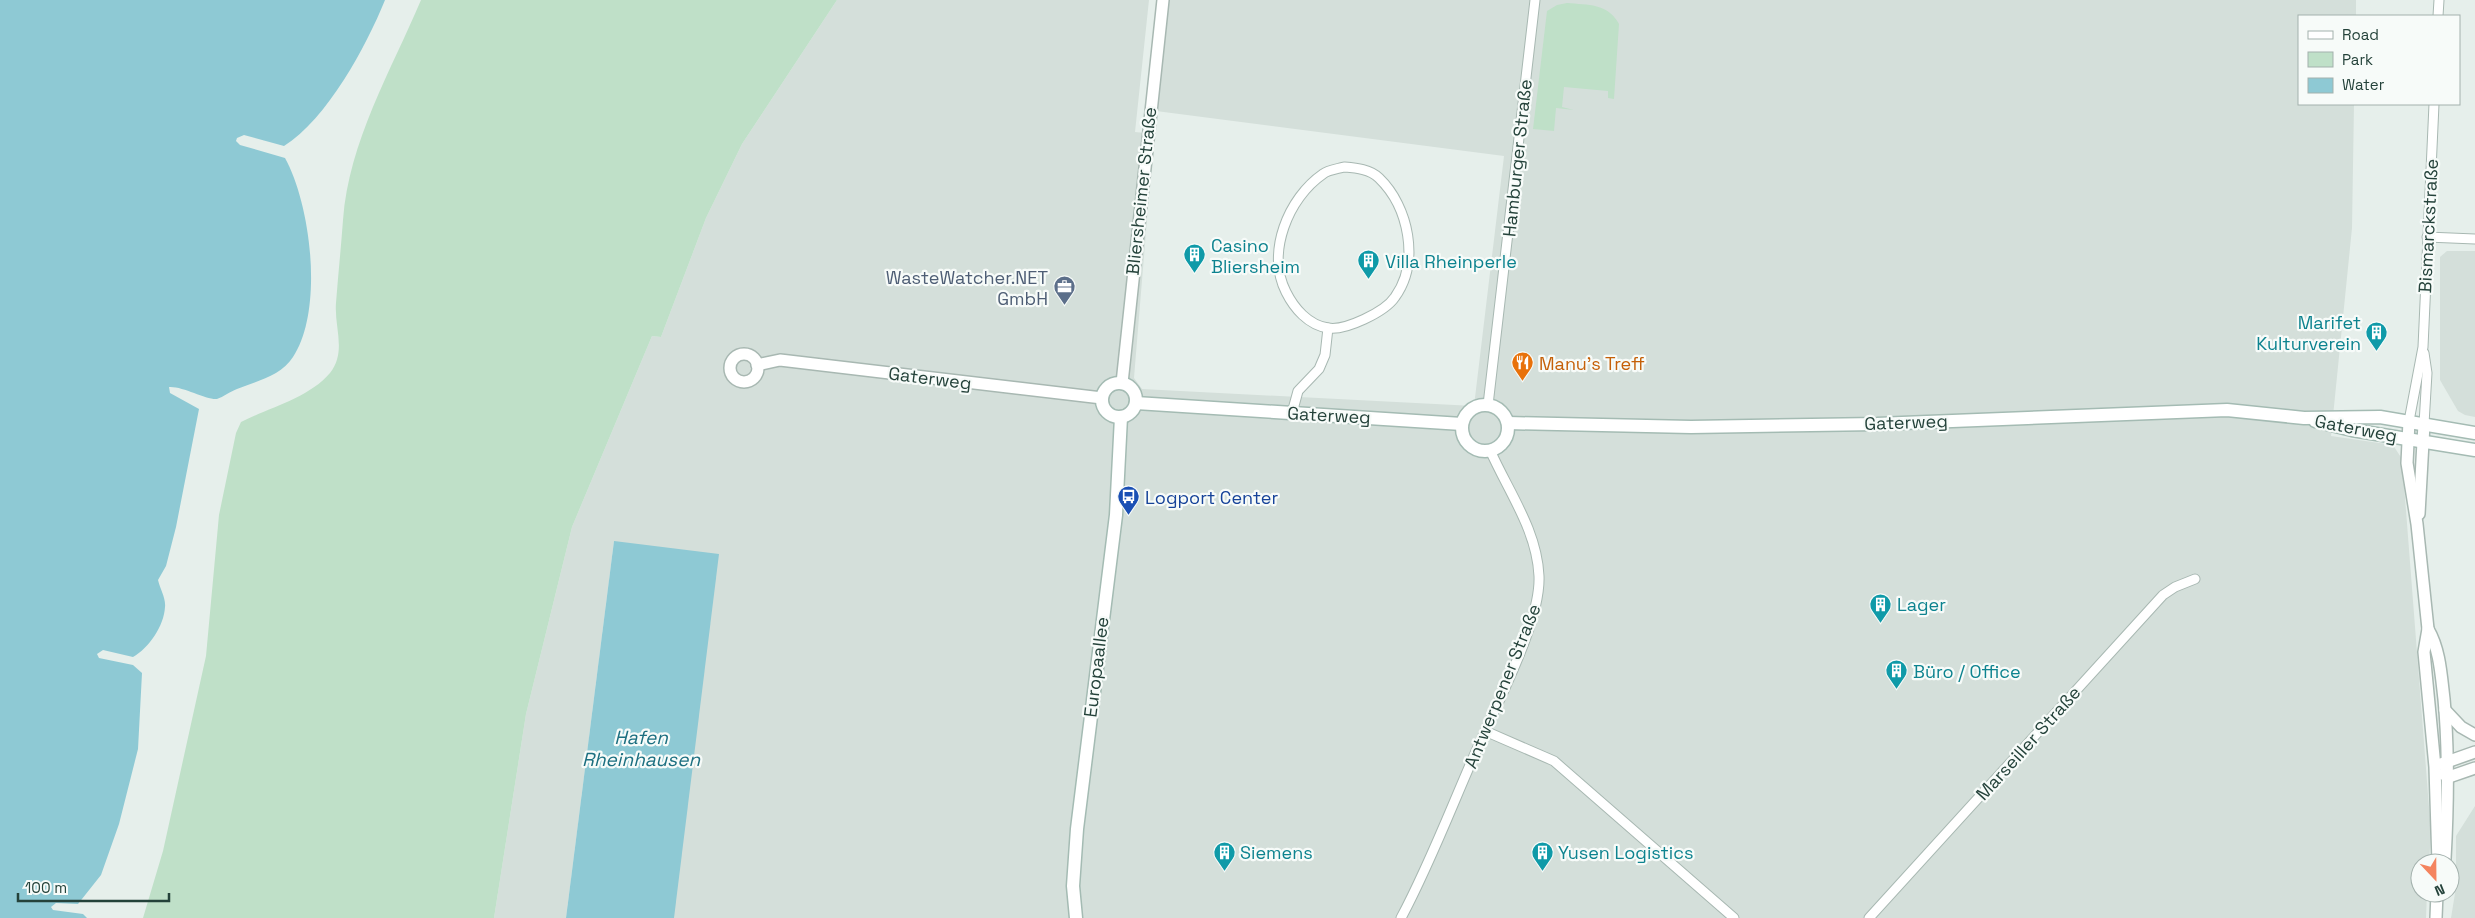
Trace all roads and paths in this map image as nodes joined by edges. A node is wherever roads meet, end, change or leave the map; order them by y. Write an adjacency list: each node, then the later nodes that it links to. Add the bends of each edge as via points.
1 (1162, 0): 11 (street, Bliersheimer Straße)
2 (1535, 0): 14 (street, Hamburger Straße)
3 (2439, 0): 4 (street)
4 (2438, 15)
5 (2434, 105): 6 (street, Bismarckstraße)
6 (2427, 237): 7 (street); 9 (street, Bismarckstraße)
7 (2475, 239)
8 (1328, 328): 8 (street, via 1304,316 1292,303 1278,270 1278,251 1294,205 1307,187 1324,173 1344,166 1363,169 1379,177 1395,198 1404,220 1409,244 1404,277 1395,298 1378,312 1361,321); 15 (street, via 1325,355 1319,369 1298,391)
9 (2423, 348): 18 (street, Bismarckstraße); 21 (street, Bismarckstraße, via 2427,373)
10 (758, 365): 12 (street, Gaterweg, via 780,360)
11 (1122, 383): 12 (main road, via 1107,388); 13 (main road, via 1134,390)
12 (1102, 398): 16 (main road, via 1108,413)
13 (1136, 403): 15 (main road, Gaterweg); 16 (main road, via 1131,412)
14 (1488, 405): 19 (main road, via 1497,408); 20 (main road, via 1472,409)
15 (1292, 413): 20 (main road, Gaterweg)
16 (1122, 417): 41 (main road, Europaallee, via 1116,515 1077,829 1073,886)
17 (2304, 418): 18 (main road, Gaterweg, via 2358,416); 19 (main road, Gaterweg, via 2227,410 1877,424); 23 (main road, Gaterweg, via 2352,430)
18 (2409, 421): 21 (main road, Gaterweg); 23 (street, Bismarckstraße)
19 (1508, 423): 25 (main road, via 1505,440)
20 (1462, 424): 25 (main road, via 1465,439 1471,446)
21 (2424, 424): 22 (main road, Gaterweg); 24 (street, Bismarckstraße)
22 (2475, 433)
23 (2408, 438): 24 (main road, Gaterweg); 27 (street, Bismarckstraße, via 2408,463)
24 (2422, 441): 26 (main road, Gaterweg); 27 (street, Bismarckstraße)
25 (1490, 450): 31 (street, Antwerpener Straße, via 1533,543 1539,589 1519,652)
26 (2475, 450)
27 (2417, 524): 29 (street, Bismarckstraße)
28 (2195, 579): 44 (street, Marseiller Straße, via 2163,595)
29 (2428, 629): 30 (street, Bismarckstraße, via 2436,644); 36 (street, Bismarckstraße, via 2424,652)
30 (2445, 710): 32 (street, via 2460,727); 34 (street, Bismarckstraße)
31 (1485, 731): 42 (street, Antwerpener Straße); 43 (street, via 1554,761)
32 (2475, 735)
33 (2475, 752): 34 (street)
34 (2448, 760): 36 (street); 37 (street, Bismarckstraße)
35 (2475, 768): 37 (street)
36 (2435, 769): 37 (street); 38 (street, Bismarckstraße)
37 (2449, 777): 39 (street, Bismarckstraße)
38 (2438, 853)
39 (2445, 853)
40 (2437, 903): 45 (street)
41 (1076, 918)
42 (1401, 918)
43 (1734, 918)
44 (1869, 918)
45 (2436, 918)

